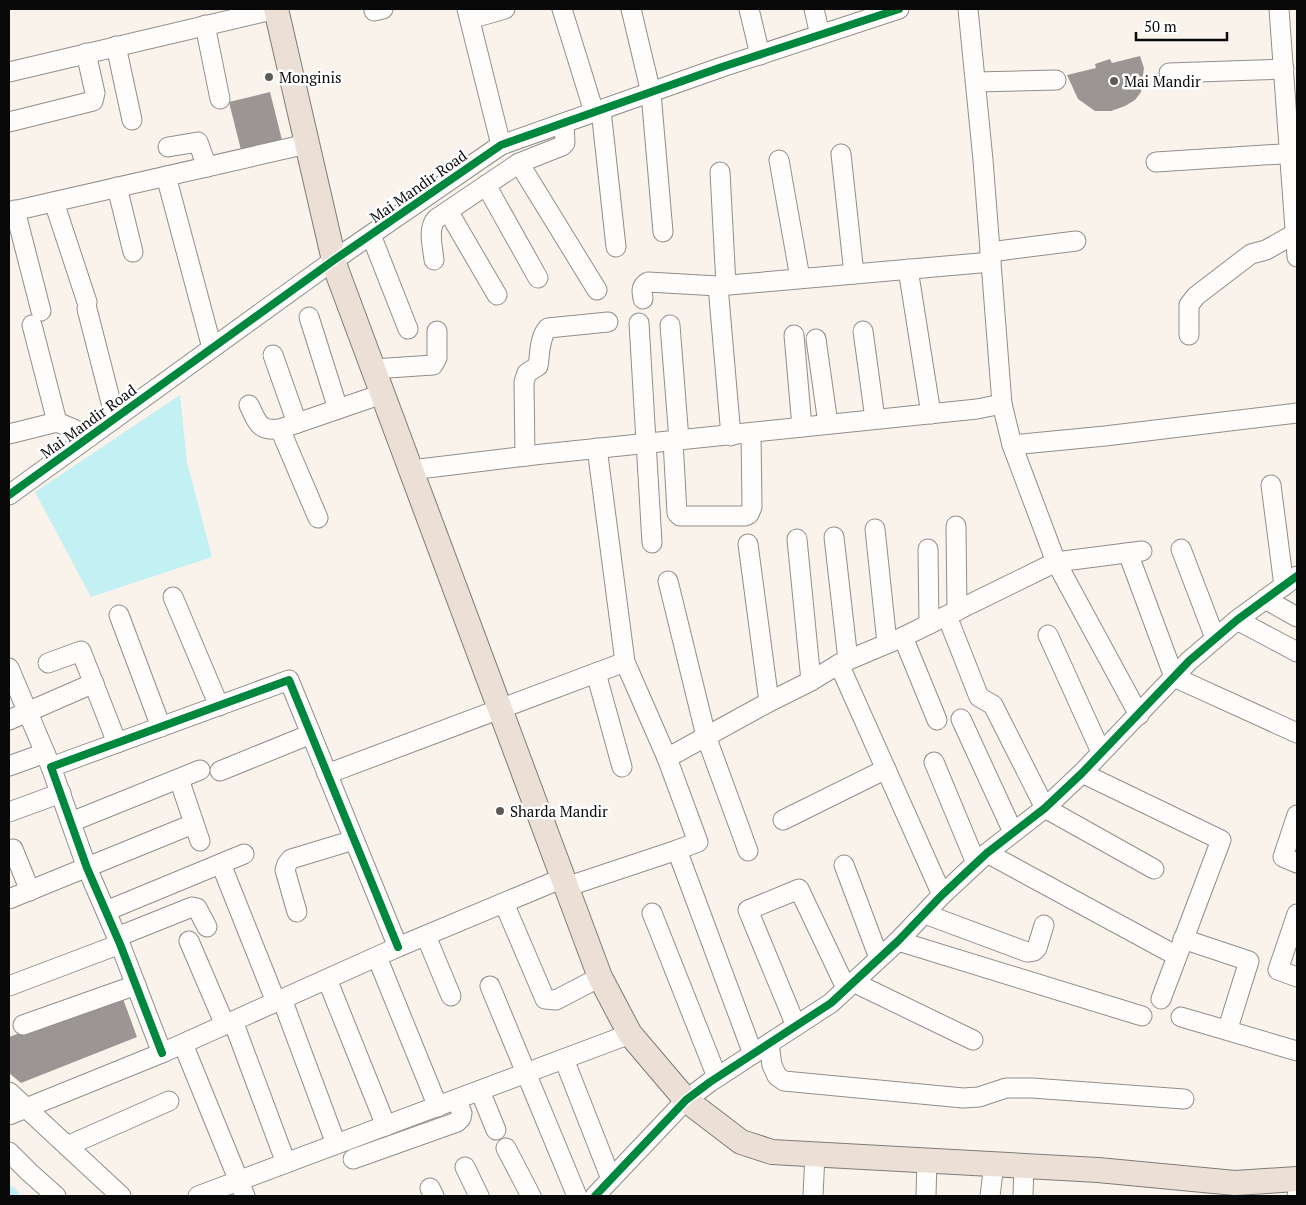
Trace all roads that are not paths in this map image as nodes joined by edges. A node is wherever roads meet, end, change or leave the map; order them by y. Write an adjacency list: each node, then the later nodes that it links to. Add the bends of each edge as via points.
1 (276, 9): 11 (street); 27 (main road)
2 (505, 9): 10 (street)
3 (562, 9): 23 (street)
4 (631, 9): 21 (street)
5 (749, 9): 15 (street)
6 (814, 9): 12 (street)
7 (968, 9): 20 (street)
8 (1279, 9): 16 (street)
9 (887, 11): 12 (street, Mai Mandir Road)
10 (468, 14): 28 (street)
11 (205, 25): 13 (street); 22 (street)
12 (820, 35): 15 (street, Mai Mandir Road)
13 (116, 46): 14 (street); 24 (street)
14 (86, 53): 17 (street); 25 (street, via 95,93 93,101)
15 (760, 55): 21 (street, Mai Mandir Road)
16 (1284, 69): 18 (street); 31 (street)
17 (9, 72)
18 (1169, 73)
19 (1056, 80): 20 (street)
20 (976, 82): 49 (street)
21 (651, 93): 23 (street, Mai Mandir Road); 44 (street)
22 (220, 99)
23 (598, 111): 26 (street, Mai Mandir Road); 47 (street)
24 (132, 120)
25 (9, 122)
26 (564, 123): 28 (street, Mai Mandir Road); 34 (street, via 565,143 562,146)
27 (307, 144): 35 (street); 51 (main road)
28 (501, 145): 45 (street, Mai Mandir Road)
29 (168, 147): 35 (street, via 198,142)
30 (841, 154): 54 (street)
31 (1294, 154): 33 (street); 43 (street)
32 (779, 160): 56 (street)
33 (1156, 162)
34 (518, 163): 38 (street); 58 (street)
35 (206, 167): 37 (street)
36 (720, 172): 57 (street)
37 (166, 176): 39 (street); 71 (street)
38 (486, 185): 42 (street); 55 (street)
39 (117, 187): 40 (street); 48 (street)
40 (54, 202): 41 (street); 80 (street, via 87,305)
41 (12, 211): 82 (street)
42 (448, 211): 52 (street, via 433,223 431,230); 59 (street)
43 (1296, 224): 50 (street); 69 (street, via 1266,250 1251,254 1196,296 1189,305)
44 (663, 232)
45 (371, 234): 51 (street, Mai Mandir Road); 65 (street)
46 (1076, 241): 49 (street)
47 (616, 248)
48 (134, 252)
49 (990, 257): 53 (street); 75 (street)
50 (1297, 257)
51 (334, 260): 71 (street, Mai Mandir Road); 73 (main road)
52 (434, 260)
53 (908, 269): 54 (street); 79 (street)
54 (854, 274): 56 (street)
55 (538, 278)
56 (800, 278): 57 (street)
57 (722, 285): 60 (street, via 648,282 641,289); 89 (street)
58 (597, 290)
59 (497, 295)
60 (643, 300)
61 (310, 317): 77 (street)
62 (608, 322): 94 (street, via 548,328 545,331 538,366 527,373 524,382)
63 (639, 323): 91 (street)
64 (670, 325): 90 (street)
65 (408, 329)
66 (437, 331): 73 (street, via 437,358 433,365)
67 (863, 331): 81 (street)
68 (794, 335): 85 (street)
69 (1189, 335)
70 (816, 339): 83 (street)
71 (212, 348): 80 (street, Mai Mandir Road)
72 (273, 354): 84 (street)
73 (373, 369): 74 (main road)
74 (382, 394): 77 (street); 95 (main road)
75 (1002, 404): 79 (street); 92 (street)
76 (249, 405): 84 (street, via 264,429)
77 (338, 409): 84 (street)
78 (1297, 413): 92 (street)
79 (931, 414): 81 (street)
80 (115, 418): 88 (street, Mai Mandir Road)
81 (875, 419): 83 (street)
82 (57, 422): 87 (street); 88 (street)
83 (828, 424): 85 (street)
84 (288, 426): 98 (street)
85 (802, 427): 86 (street)
86 (751, 433): 89 (street); 90 (street, via 752,507 745,516 680,516 677,513)
87 (9, 434)
88 (90, 436): 97 (street, Mai Mandir Road)
89 (731, 436): 90 (street)
90 (676, 441): 91 (street)
91 (647, 443): 93 (street); 103 (street)
92 (1012, 445): 107 (street)
93 (597, 448): 94 (street); 121 (street)
94 (525, 456): 95 (street)
95 (411, 470): 132 (main road)
96 (1271, 485): 109 (street)
97 (9, 495)
98 (318, 518)
99 (956, 526): 112 (street)
100 (875, 529): 119 (street)
101 (834, 537): 122 (street)
102 (797, 539): 127 (street)
103 (652, 543)
104 (748, 544): 130 (street)
105 (1181, 549): 118 (street)
106 (928, 550): 116 (street)
107 (1056, 562): 112 (street); 126 (street, via 1135,552); 134 (street)
108 (668, 581): 141 (street)
109 (1291, 581): 111 (street)
110 (173, 598): 131 (street)
111 (1265, 599): 114 (street); 115 (street)
112 (952, 613): 116 (street); 156 (street, via 979,697 993,705)
113 (119, 615): 138 (street)
114 (1297, 617)
115 (1237, 620): 118 (street); 120 (street)
116 (929, 624): 119 (street)
117 (1048, 636): 143 (street)
118 (1215, 638): 126 (street)
119 (895, 640): 122 (street); 137 (street)
120 (1297, 652)
121 (625, 662): 125 (street); 144 (street)
122 (844, 662): 127 (street); 150 (street)
123 (48, 663): 128 (street, via 80,651)
124 (9, 668): 129 (street)
125 (596, 673): 132 (street); 148 (street)
126 (1174, 677): 134 (street); 139 (street)
127 (811, 681): 130 (street)
128 (94, 684): 133 (street); 142 (street)
129 (13, 689): 133 (street)
130 (768, 702): 141 (street)
131 (219, 706): 138 (street); 140 (street, via 289,680)
132 (499, 708): 153 (street); 173 (main road)
133 (27, 712): 136 (street); 145 (street)
134 (1139, 715): 143 (street)
135 (961, 719): 161 (street)
136 (9, 720)
137 (937, 720)
138 (161, 727): 142 (street)
139 (1297, 733)
140 (311, 734): 151 (street); 153 (street)
141 (706, 736): 144 (street); 165 (street)
142 (117, 743): 145 (street)
143 (1101, 752): 152 (street)
144 (667, 758): 164 (street, via 698,842)
145 (48, 760): 147 (street); 155 (street)
146 (934, 762): 167 (street)
147 (9, 766)
148 (622, 767)
149 (200, 770): 154 (street)
150 (886, 770): 159 (street); 175 (street)
151 (220, 771)
152 (1082, 773): 156 (street); 190 (street, via 1221,840)
153 (327, 774): 162 (street)
154 (179, 779): 160 (street); 171 (street, via 196,832)
155 (61, 793): 157 (street); 160 (street)
156 (1045, 808): 161 (street); 172 (street)
157 (9, 812)
158 (1297, 815): 168 (street, via 1283,857)
159 (783, 820)
160 (71, 822): 171 (street)
161 (1013, 832): 167 (street)
162 (354, 840): 179 (street, via 292,858 287,864); 189 (street)
163 (13, 849): 174 (street)
164 (677, 850): 173 (street); 212 (street)
165 (748, 852)
166 (244, 854): 169 (street)
167 (981, 858): 175 (street); 190 (street)
168 (1297, 862)
169 (221, 864): 178 (street); 202 (street)
170 (844, 865): 192 (street)
171 (87, 868): 174 (street); 178 (street)
172 (1154, 870)
173 (564, 883): 177 (street); 193 (main road)
174 (30, 891): 176 (street)
175 (942, 895): 181 (street)
176 (9, 899)
177 (504, 903): 185 (street); 193 (street, via 545,999 556,1000)
178 (106, 911): 186 (street)
179 (298, 912)
180 (652, 913): 217 (street)
181 (925, 914): 183 (street, via 1027,952 1037,948); 188 (street)
182 (1297, 914): 194 (street, via 1278,970)
183 (1044, 925)
184 (207, 927): 186 (street, via 197,908 192,907)
185 (426, 936): 189 (street); 200 (street)
186 (118, 940): 196 (street); 198 (street)
187 (190, 941): 205 (street)
188 (898, 941): 192 (street); 203 (street)
189 (398, 947): 191 (street)
190 (1180, 948): 201 (street); 206 (street, via 1249,961)
191 (377, 957): 195 (street); 224 (street)
192 (879, 958): 197 (street)
193 (600, 976): 209 (main road)
194 (1297, 977)
195 (327, 979): 202 (street); 226 (street)
196 (136, 985): 207 (street); 214 (street)
197 (849, 985): 208 (street, via 831,1003); 208 (street, via 799,889 748,910); 210 (street)
198 (9, 986)
199 (490, 986): 216 (street)
200 (451, 996)
201 (1161, 999)
202 (279, 1001): 205 (street); 228 (street)
203 (1142, 1016)
204 (1181, 1018): 213 (street)
205 (229, 1023): 211 (street); 235 (street)
206 (1229, 1024)
207 (23, 1025)
208 (796, 1026): 212 (street)
209 (630, 1034): 215 (street); 222 (main road)
210 (973, 1040)
211 (183, 1044): 214 (street); 241 (street)
212 (761, 1049): 217 (street); 220 (street, via 777,1076 784,1081 964,1098 1006,1088 1032,1088)
213 (1297, 1052)
214 (162, 1053): 225 (street)
215 (564, 1059): 216 (street); 239 (street)
216 (525, 1074): 218 (street); 247 (street)
217 (717, 1077): 222 (street)
218 (480, 1091): 221 (street); 227 (street)
219 (9, 1092): 225 (street)
220 (1184, 1099)
221 (456, 1100): 224 (street); 233 (street, via 462,1113 458,1122)
222 (686, 1100): 232 (main road, via 741,1142 772,1152); 239 (street)
223 (169, 1102): 229 (street)
224 (438, 1106): 226 (street)
225 (17, 1111): 229 (street)
226 (386, 1126): 228 (street)
227 (496, 1130)
228 (336, 1144): 235 (street)
229 (67, 1146): 243 (street)
230 (506, 1148): 246 (street)
231 (9, 1152): 242 (street)
232 (815, 1154): 234 (main road); 249 (street)
233 (353, 1158)
234 (927, 1160): 236 (main road); 250 (street)
235 (286, 1163): 241 (street)
236 (994, 1164): 237 (main road); 251 (street)
237 (1024, 1166): 240 (main road, via 1234,1183); 252 (street)
238 (465, 1167): 245 (street)
239 (611, 1179): 248 (street)
240 (1297, 1179)
241 (242, 1188): 244 (street)
242 (56, 1196)
243 (121, 1196)
244 (198, 1196)
245 (479, 1196)
246 (531, 1196)
247 (577, 1196)
248 (595, 1196)
249 (812, 1196)
250 (926, 1196)
251 (990, 1196)
252 (1023, 1196)

